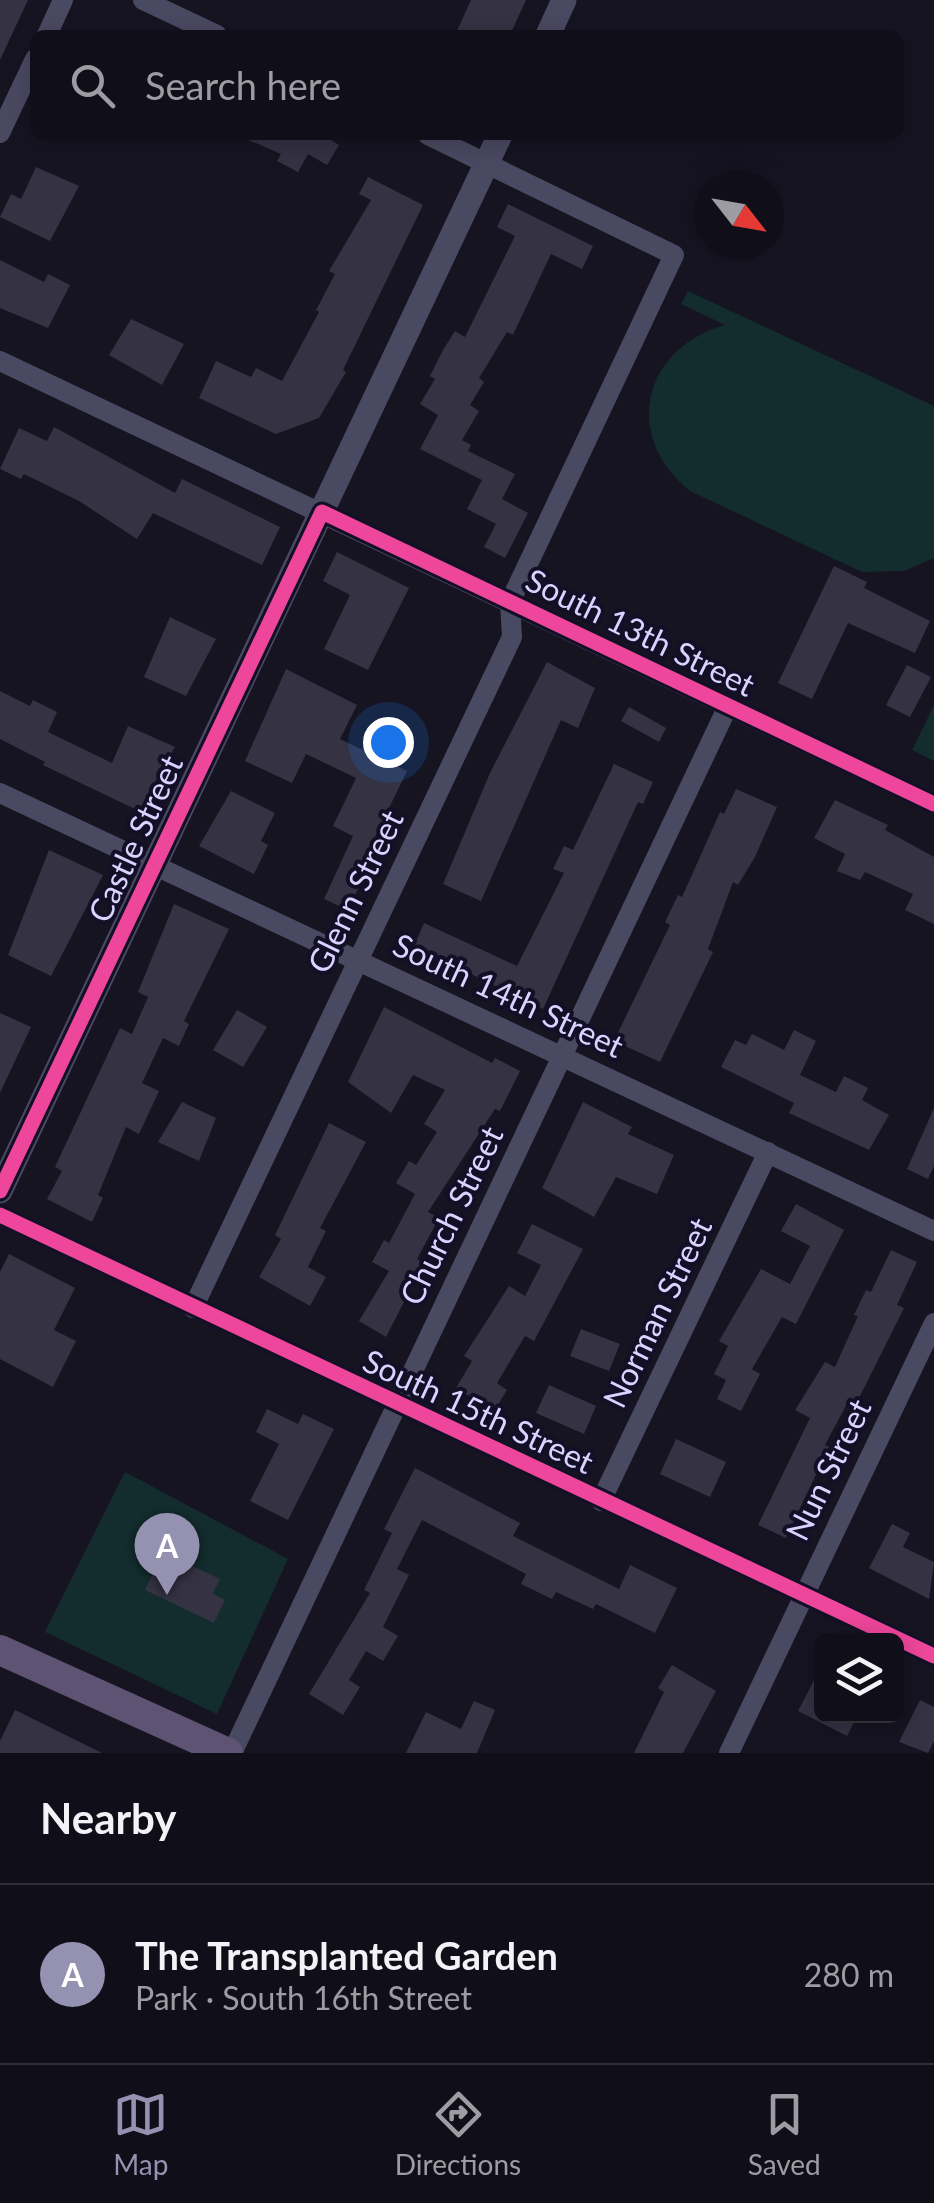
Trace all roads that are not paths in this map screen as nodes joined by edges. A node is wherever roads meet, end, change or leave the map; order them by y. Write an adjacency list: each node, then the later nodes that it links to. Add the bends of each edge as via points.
1 (63, 0): 4 (street)
2 (143, 0): 5 (street)
3 (564, 0): 6 (street)
4 (48, 30)
5 (206, 30)
6 (550, 30)
7 (30, 70): 8 (street)
8 (0, 133)
9 (439, 140): 11 (street, Glenn Street)
10 (498, 140): 11 (street, Castle Street)
11 (487, 163): 13 (street, Castle Street); 14 (street, Glenn Street, via 674,255)
12 (0, 361): 13 (street, South 13th Street)
13 (322, 512): 14 (street, South 13th Street); 18 (street, Castle Street)
14 (510, 602): 15 (street, South 13th Street); 19 (street, Glenn Street, via 512,636)
15 (728, 706): 17 (street, South 13th Street); 20 (street, Church Street)
16 (0, 793): 18 (street, South 14th Street)
17 (934, 804)
18 (154, 866): 19 (street, South 14th Street); 22 (street, Castle Street)
19 (357, 958): 20 (street, South 14th Street); 25 (street, Glenn Street)
20 (562, 1055): 21 (street, South 14th Street); 27 (street, Church Street)
21 (768, 1152): 24 (street, South 14th Street); 28 (street, Norman Street)
22 (0, 1190)
23 (0, 1215): 25 (street, South 15th Street)
24 (934, 1230)
25 (194, 1308): 27 (street, South 15th Street)
26 (934, 1323): 29 (street, Nun Street)
27 (396, 1404): 28 (street, South 15th Street); 32 (street, Church Street)
28 (601, 1501): 29 (street, South 15th Street)
29 (802, 1596): 31 (street, South 15th Street); 33 (street, Nun Street)
30 (0, 1650): 32 (main road)
31 (934, 1656)
32 (230, 1753)
33 (729, 1753)

